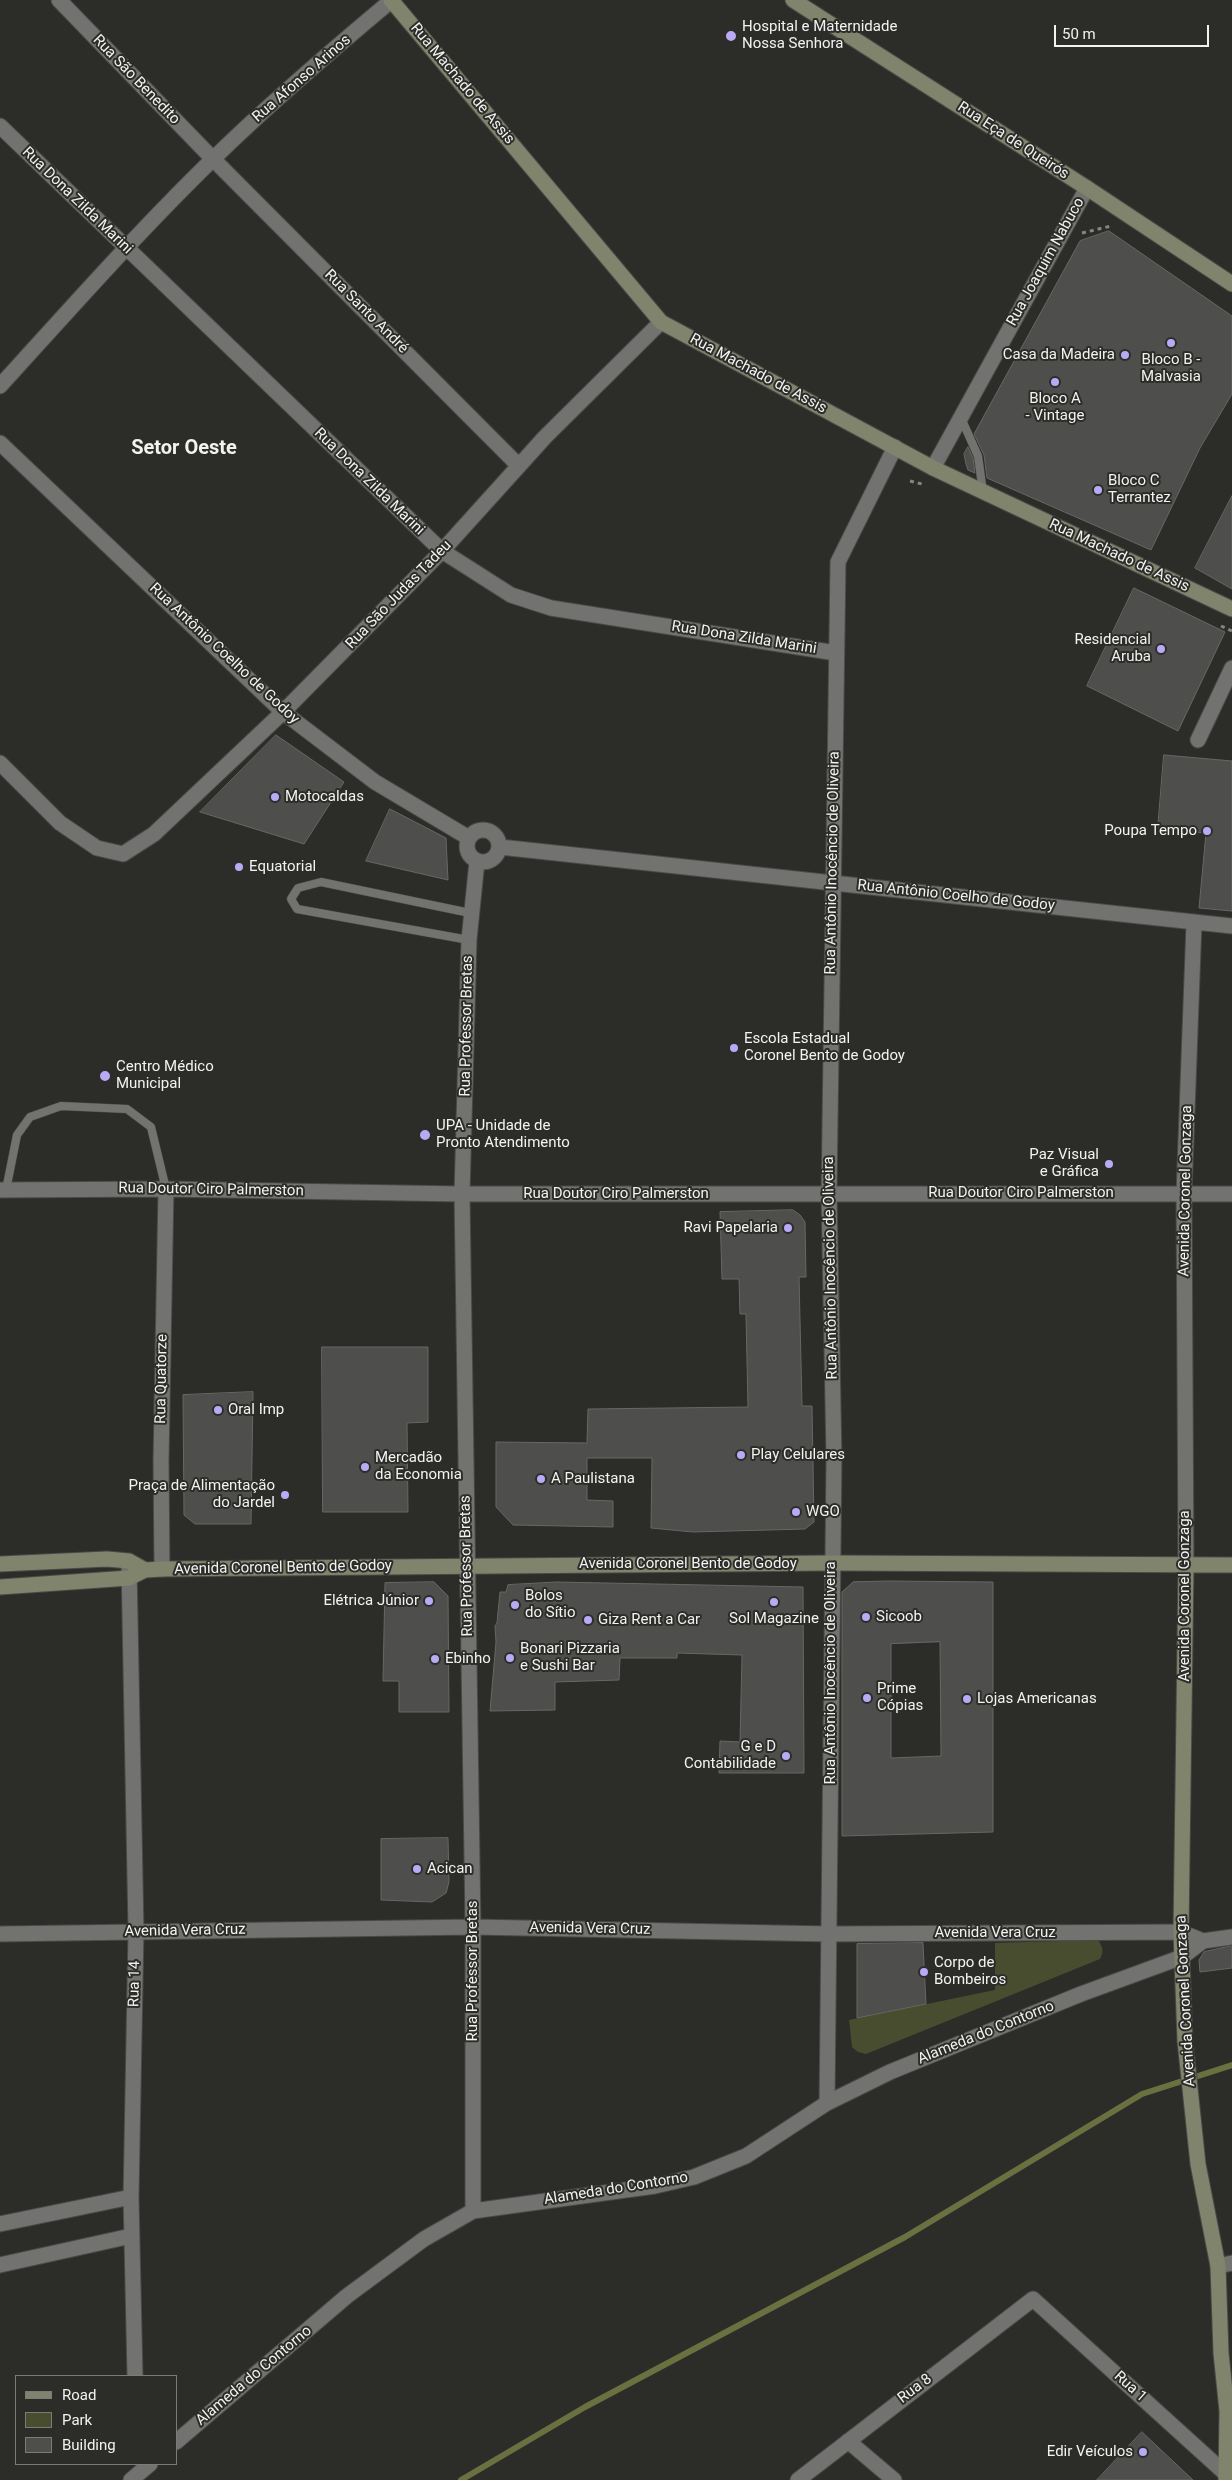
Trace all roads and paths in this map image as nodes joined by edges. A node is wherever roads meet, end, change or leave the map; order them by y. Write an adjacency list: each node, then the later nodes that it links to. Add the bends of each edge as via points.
1 (59, 0): 5 (street, Rua São Benedito)
2 (392, 0): 5 (street, Rua Afonso Arinos, via 279,97); 11 (main road, Rua Machado de Assis)
3 (793, 0): 6 (main road, Rua Eça de Queirós)
4 (0, 126): 9 (street, Rua Dona Zilda Marini)
5 (213, 159): 9 (street, Rua Afonso Arinos); 16 (street, Rua Santo André)
6 (1087, 188): 10 (main road, Rua Eça de Queirós); 13 (street, Rua Joaquim Nabuco)
7 (1111, 226): 8 (path)
8 (1075, 237)
9 (126, 249): 12 (street, Rua Afonso Arinos); 19 (street, Rua Dona Zilda Marini)
10 (1232, 284)
11 (661, 322): 15 (main road, Rua Machado de Assis); 16 (street, Rua São Judas Tadeu)
12 (0, 386)
13 (960, 418): 17 (street, Rua Joaquim Nabuco); 18 (lane, via 978,456)
14 (0, 443): 23 (street, Rua Antônio Coelho de Godoy)
15 (894, 447): 17 (main road, Rua Machado de Assis); 21 (street, Rua Antônio Inocêncio de Oliveira, via 838,562)
16 (519, 466): 19 (street, Rua São Judas Tadeu)
17 (933, 468): 18 (main road, Rua Machado de Assis)
18 (983, 492): 20 (main road, Rua Machado de Assis)
19 (442, 552): 21 (street, Rua Dona Zilda Marini, via 512,596 551,608); 23 (street, Rua São Judas Tadeu)
20 (1232, 608)
21 (836, 653): 29 (street, Rua Antônio Inocêncio de Oliveira)
22 (1232, 668): 24 (street)
23 (283, 712): 25 (street, Rua São Judas Tadeu, via 154,834 123,854 97,848 60,823); 26 (street, Rua Antônio Coelho de Godoy, via 375,782)
24 (1198, 740)
25 (0, 763)
26 (469, 838): 27 (street, via 481,830 488,830 499,840); 28 (street, via 468,853)
27 (500, 847): 28 (street, via 493,860 486,863); 29 (street, Rua Antônio Coelho de Godoy)
28 (477, 861): 30 (street, Rua Professor Bretas)
29 (834, 882): 31 (street, Rua Antônio Coelho de Godoy); 38 (street, Rua Antônio Inocêncio de Oliveira)
30 (470, 913): 33 (street, Rua Professor Bretas); 33 (lane, via 321,882 298,888 291,899 298,909)
31 (1194, 923): 32 (street, Rua Antônio Coelho de Godoy); 36 (street, Avenida Coronel Gonzaga)
32 (1232, 926)
33 (469, 940): 37 (street, Rua Professor Bretas)
34 (166, 1189): 35 (street, Rua Doutor Ciro Palmerston); 35 (lane, via 151,1127 127,1109 62,1106 30,1117 17,1134); 37 (street, Rua Doutor Ciro Palmerston); 46 (street, Rua Quatorze)
35 (3, 1190)
36 (1184, 1193): 38 (street, Rua Doutor Ciro Palmerston); 39 (street, Rua Doutor Ciro Palmerston); 45 (street, Avenida Coronel Gonzaga)
37 (462, 1194): 38 (street, Rua Doutor Ciro Palmerston); 44 (street, Rua Professor Bretas)
38 (829, 1194): 41 (street, Rua Antônio Inocêncio de Oliveira, via 834,1458)
39 (1232, 1194)
40 (130, 1561): 42 (main road, via 107,1559); 47 (main road); 48 (street, Rua 14)
41 (832, 1563): 44 (main road, Avenida Coronel Bento de Godoy); 45 (main road, Avenida Coronel Bento de Godoy); 54 (street, Rua Antônio Inocêncio de Oliveira)
42 (0, 1564)
43 (1232, 1565): 45 (main road, Avenida Coronel Bento de Godoy)
44 (466, 1566): 46 (main road, Avenida Coronel Bento de Godoy); 50 (street, Rua Professor Bretas)
45 (1186, 1566): 52 (main road, Avenida Coronel Gonzaga)
46 (162, 1569): 47 (main road, Avenida Coronel Bento de Godoy)
47 (145, 1570): 48 (main road, Avenida Coronel Bento de Godoy)
48 (129, 1578): 49 (main road, Avenida Coronel Bento de Godoy); 51 (street, Rua 14)
49 (0, 1587)
50 (473, 1927): 51 (street, Avenida Vera Cruz); 54 (street, Avenida Vera Cruz); 60 (street, Rua Professor Bretas)
51 (136, 1931): 53 (street, Avenida Vera Cruz); 59 (street, Rua 14)
52 (1181, 1932): 54 (street, Avenida Vera Cruz); 56 (street); 57 (main road, Avenida Coronel Gonzaga)
53 (0, 1934)
54 (830, 1934): 58 (street, Rua Antônio Inocêncio de Oliveira)
55 (1232, 1937): 56 (street, Alameda do Contorno)
56 (1203, 1941): 57 (street, Alameda do Contorno)
57 (1182, 1957): 58 (street, Alameda do Contorno, via 899,2068); 63 (main road, Avenida Coronel Gonzaga, via 1192,2124 1198,2164)
58 (827, 2102): 60 (street, Alameda do Contorno, via 746,2156 694,2177 655,2186)
59 (131, 2197): 61 (street); 62 (street, Rua 14)
60 (473, 2211): 68 (street, Alameda do Contorno, via 424,2239 347,2296)
61 (0, 2224)
62 (131, 2236): 64 (street); 66 (street, Rua 14)
63 (1225, 2265): 67 (main road, Avenida Coronel Gonzaga, via 1221,2352)
64 (0, 2266)
65 (1033, 2299): 69 (street, Rua 8); 72 (street, Rua 1)
66 (135, 2375)
67 (1230, 2410): 72 (main road, Avenida Coronel Gonzaga)
68 (178, 2440)
69 (848, 2441): 73 (street, Rua 8); 74 (street)
70 (148, 2465): 71 (street)
71 (135, 2473)
72 (1226, 2477)
73 (798, 2480)
74 (894, 2480)

